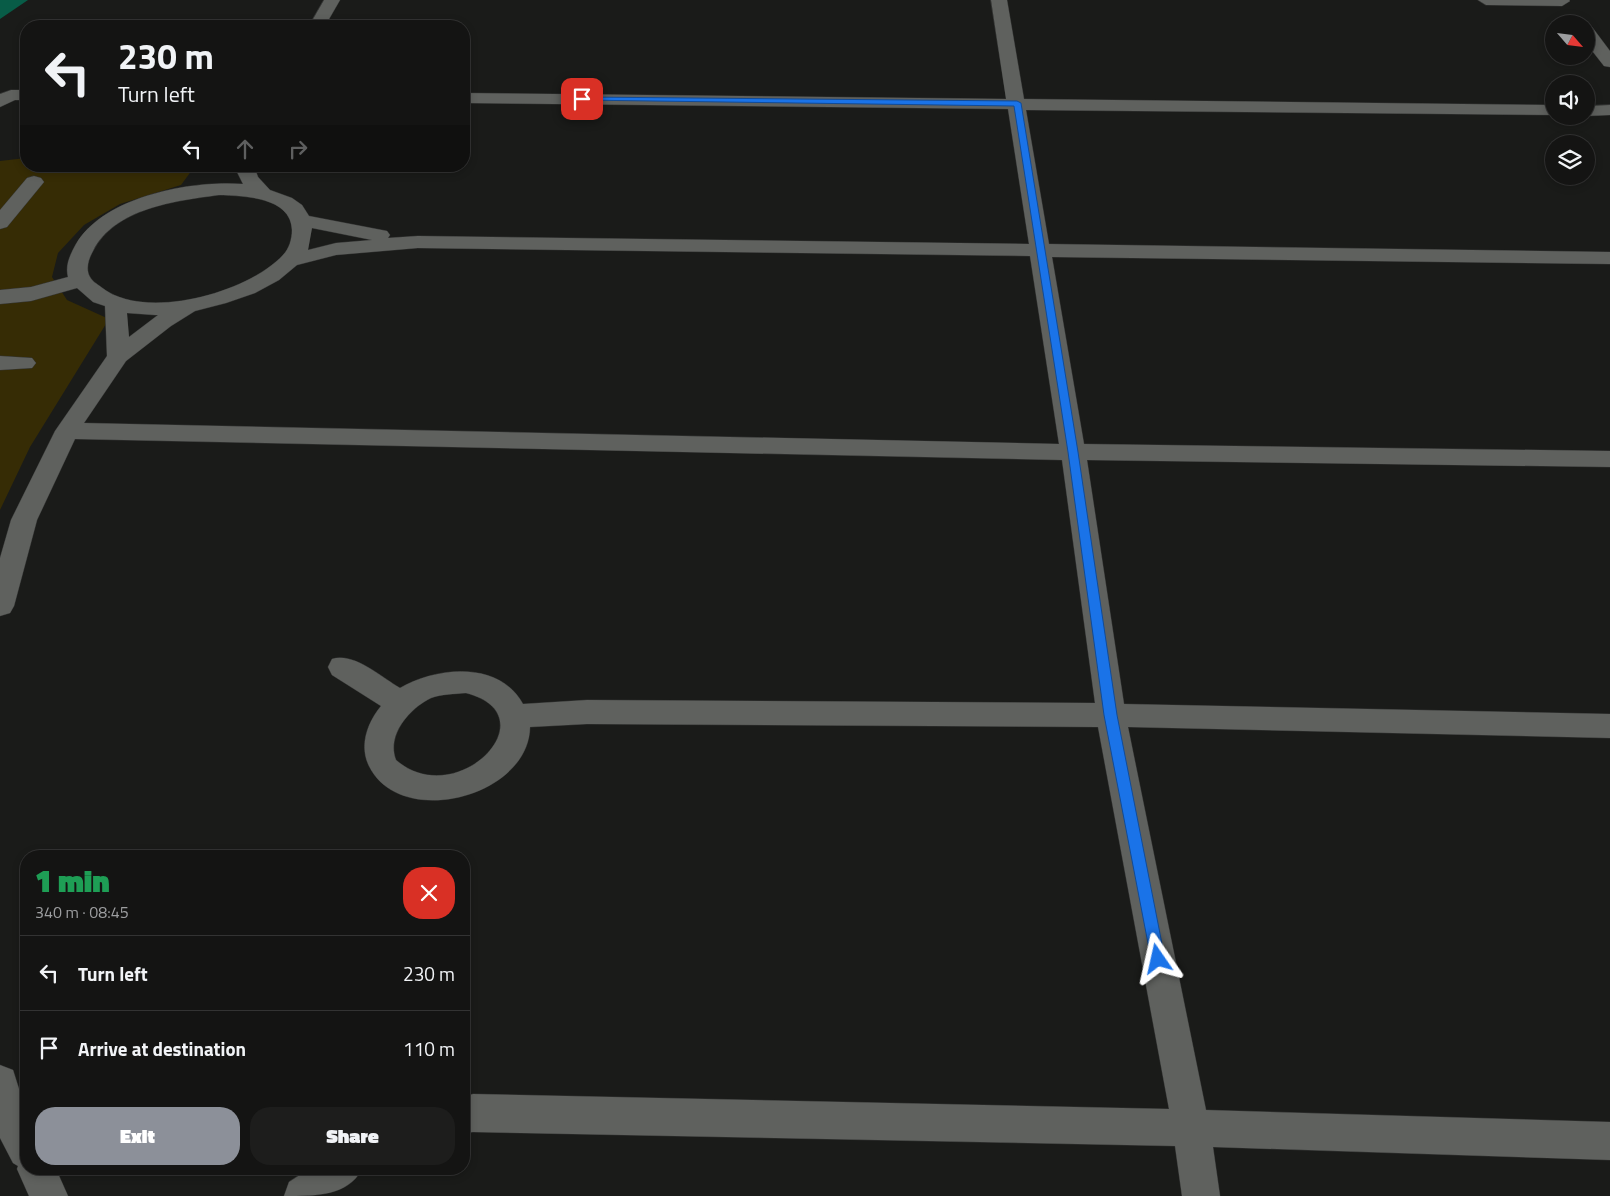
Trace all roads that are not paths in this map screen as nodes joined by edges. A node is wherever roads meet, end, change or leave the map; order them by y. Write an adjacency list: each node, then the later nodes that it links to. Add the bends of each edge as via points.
1 (332, 0): 6 (street)
2 (999, 0): 10 (street)
3 (1486, 0): 4 (street)
4 (1562, 0): 5 (street)
5 (1573, 15)
6 (320, 20)
7 (1595, 43): 8 (street)
8 (1610, 62)
9 (470, 98): 10 (street)
10 (1017, 103): 11 (street); 22 (street)
11 (1545, 110)
12 (1595, 110): 13 (street)
13 (1610, 110)
14 (215, 172): 17 (street)
15 (246, 172): 18 (street, via 248,179)
16 (34, 182): 20 (street)
17 (180, 193): 18 (street, via 219,188); 25 (street, via 121,214 98,229 84,246 77,264)
18 (262, 193): 19 (street, via 283,200 297,212)
19 (300, 220): 21 (street); 24 (street, via 303,227 301,243)
20 (0, 223)
21 (418, 242): 22 (street); 24 (street, via 336,249)
22 (1040, 251): 23 (street); 33 (street)
23 (1610, 258)
24 (290, 260): 28 (street, via 265,280 239,292)
25 (80, 280): 26 (street, via 48,291); 27 (street, via 94,294)
26 (0, 297)
27 (116, 304): 28 (street, via 150,308); 29 (street)
28 (190, 306): 29 (street, via 163,321)
29 (118, 356): 32 (street)
30 (0, 363): 31 (street)
31 (24, 363)
32 (67, 432): 33 (street); 35 (street, via 24,520)
33 (1073, 452): 34 (street); 38 (street)
34 (1610, 459)
35 (0, 606)
36 (342, 668): 37 (street)
37 (400, 703): 39 (street, via 420,691 442,684 466,682 491,688 506,701); 39 (street, via 385,721 378,740 380,758 389,774 407,785 433,790 457,787 481,778 499,763 512,745)
38 (1110, 715): 39 (street, via 587,712); 40 (street); 43 (street)
39 (514, 716)
40 (1610, 726)
41 (0, 1083): 44 (street, via 5,1108)
42 (470, 1114): 43 (street)
43 (1191, 1128): 45 (street); 50 (street)
44 (20, 1138)
45 (1610, 1141)
46 (39, 1175): 48 (street)
47 (334, 1175): 49 (street)
48 (50, 1196)
49 (303, 1196)
50 (1201, 1196)

